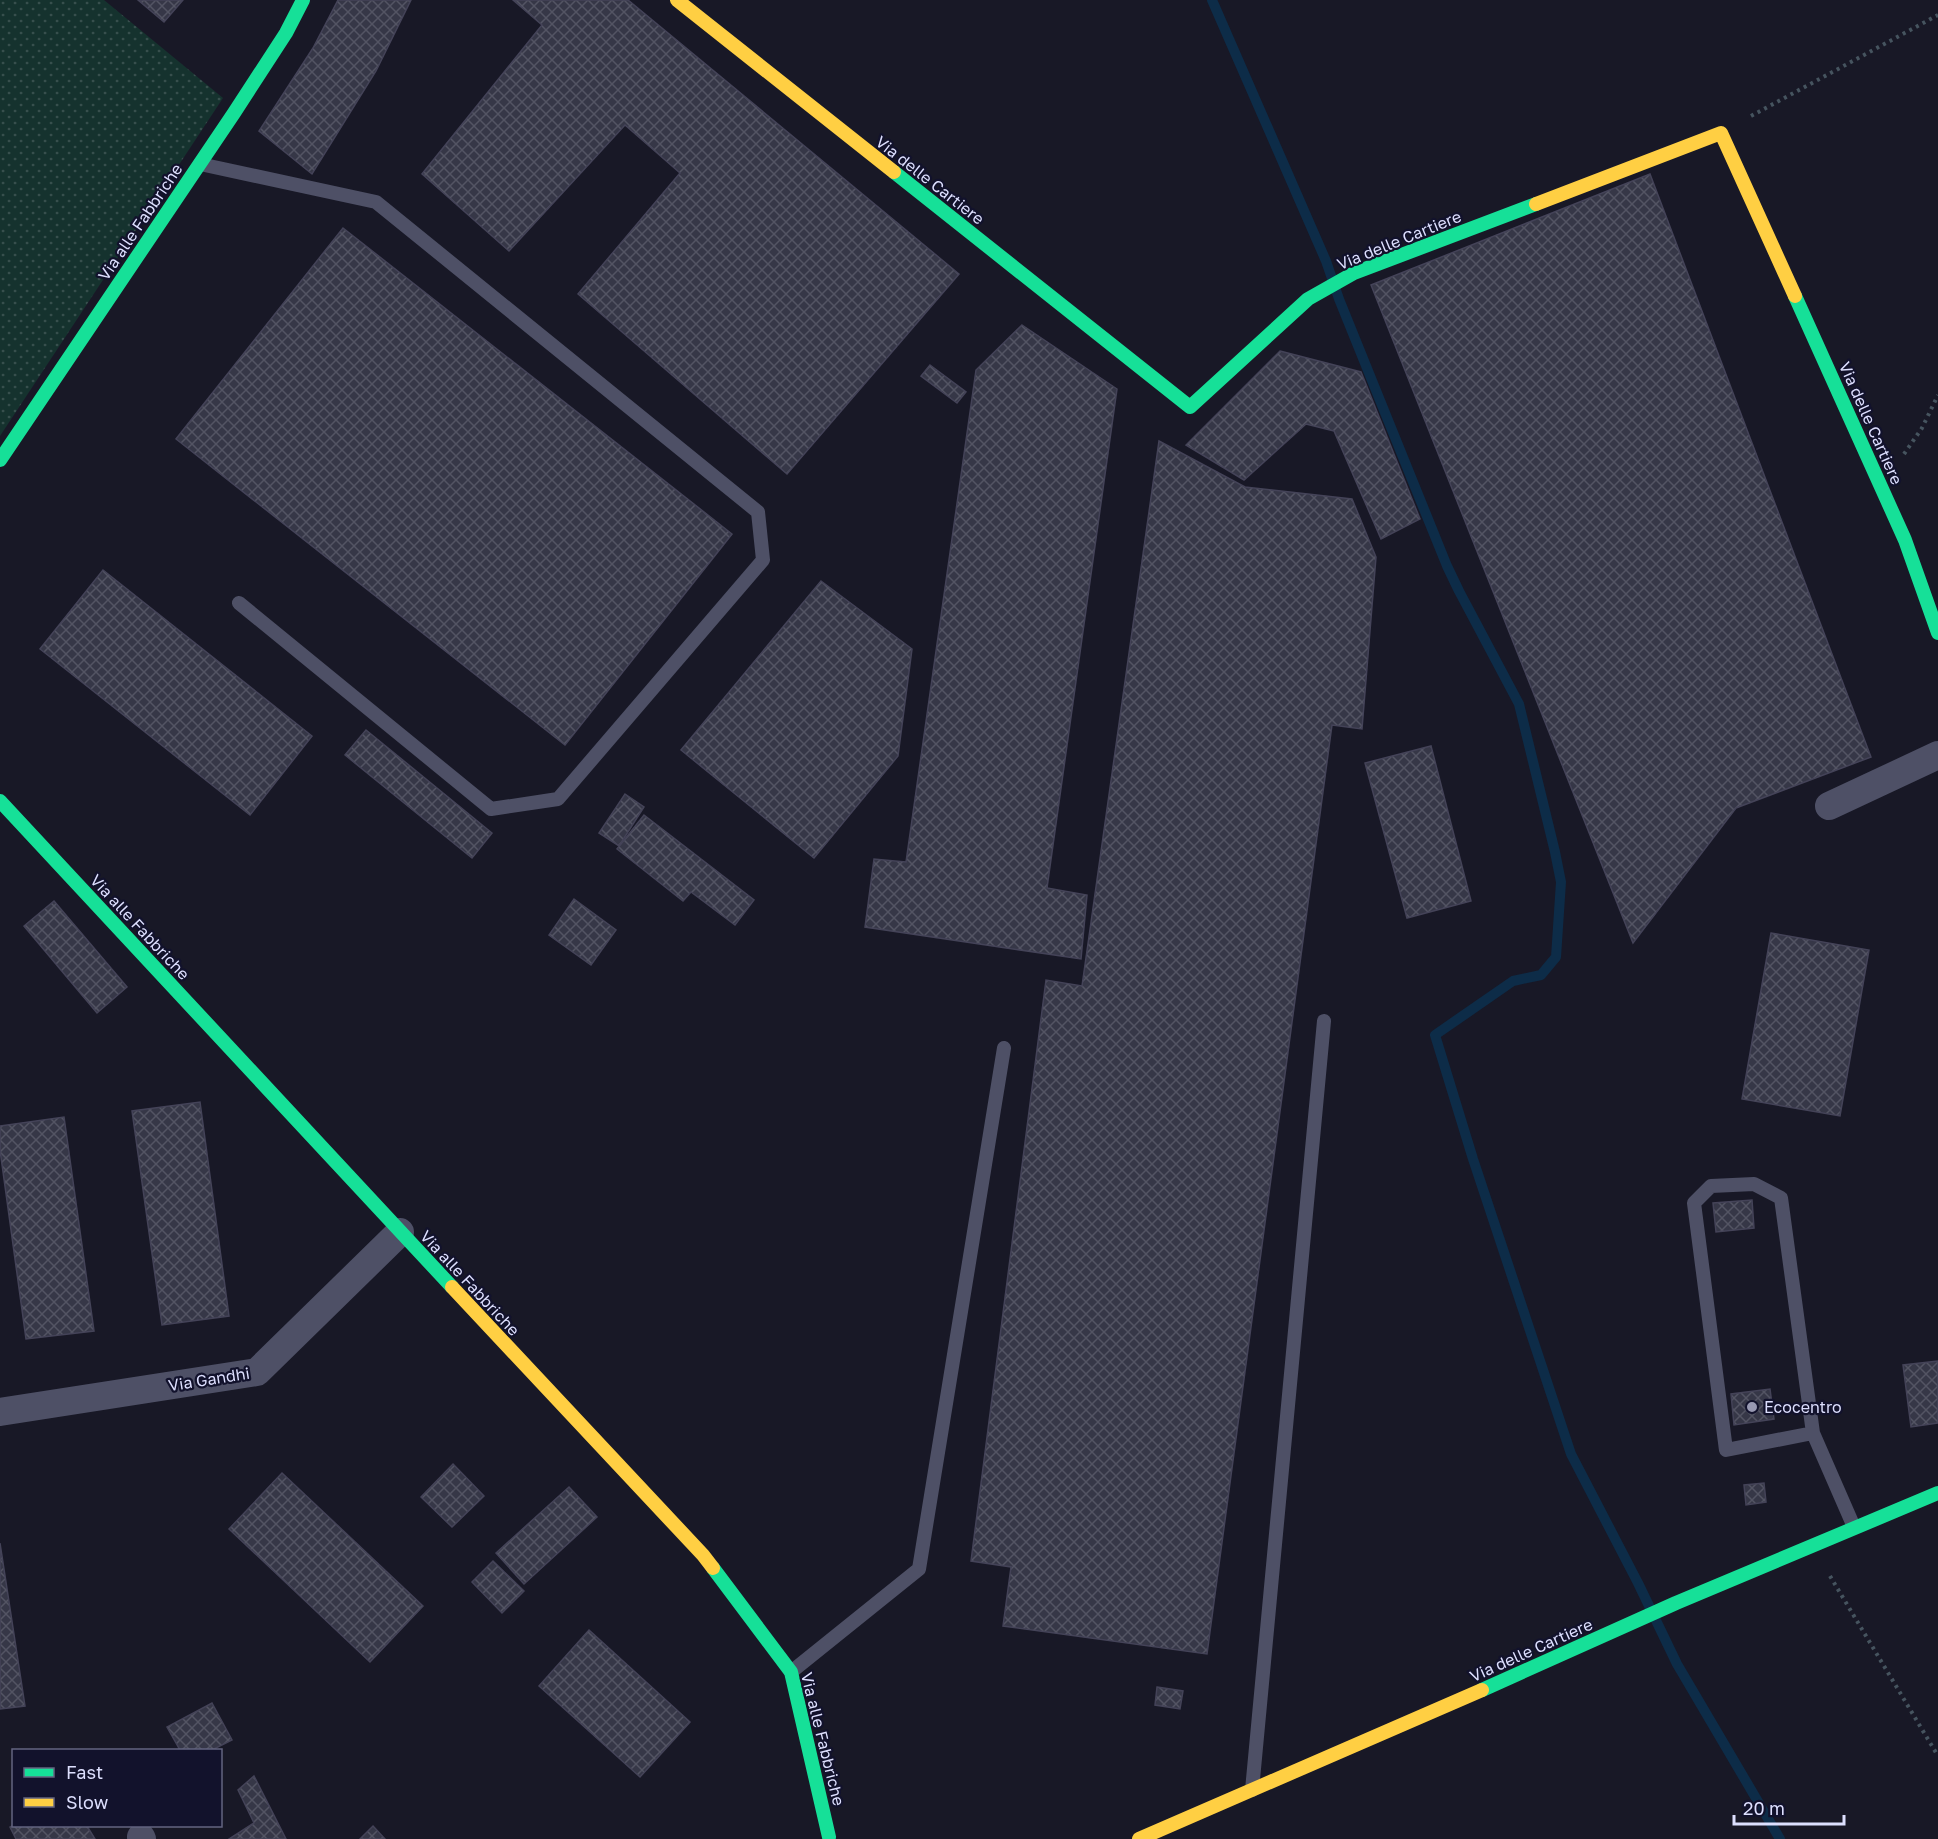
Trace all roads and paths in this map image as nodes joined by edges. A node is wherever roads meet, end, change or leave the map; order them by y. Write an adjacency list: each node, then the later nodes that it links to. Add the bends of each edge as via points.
1 (303, 0): 5 (street, Via alle Fabbriche, via 286,33)
2 (677, 0): 4 (street, Via delle Cartiere, via 1190,407 1308,299 1354,273)
3 (1938, 15): 4 (path)
4 (1721, 133): 8 (street, Via delle Cartiere)
5 (200, 164): 7 (street, Via alle Fabbriche); 9 (lane, via 376,202 758,512 763,560 558,799 491,809)
6 (1938, 395): 8 (path, via 1922,428)
7 (0, 460)
8 (1881, 487): 10 (street, Via delle Cartiere, via 1905,540)
9 (239, 603)
10 (1938, 633)
11 (1938, 755): 13 (street)
12 (0, 801): 16 (street, Via alle Fabbriche)
13 (1829, 806)
14 (1324, 1021): 24 (lane)
15 (1004, 1048): 22 (lane, via 919,1569)
16 (400, 1232): 17 (street, Via Gandhi, via 257,1372); 22 (street, Via alle Fabbriche, via 703,1556)
17 (0, 1412)
18 (1813, 1433): 18 (lane, via 1781,1198 1754,1184 1711,1186 1694,1203 1726,1450); 20 (lane)
19 (1938, 1493): 20 (street, Via delle Cartiere)
20 (1854, 1527): 21 (street, Via delle Cartiere)
21 (1812, 1546): 23 (path); 24 (street, Via delle Cartiere)
22 (791, 1672): 25 (street, Via alle Fabbriche)
23 (1938, 1756)
24 (1252, 1790): 27 (street, Via delle Cartiere)
25 (835, 1838): 26 (street)
26 (815, 1839)
27 (1139, 1839)

